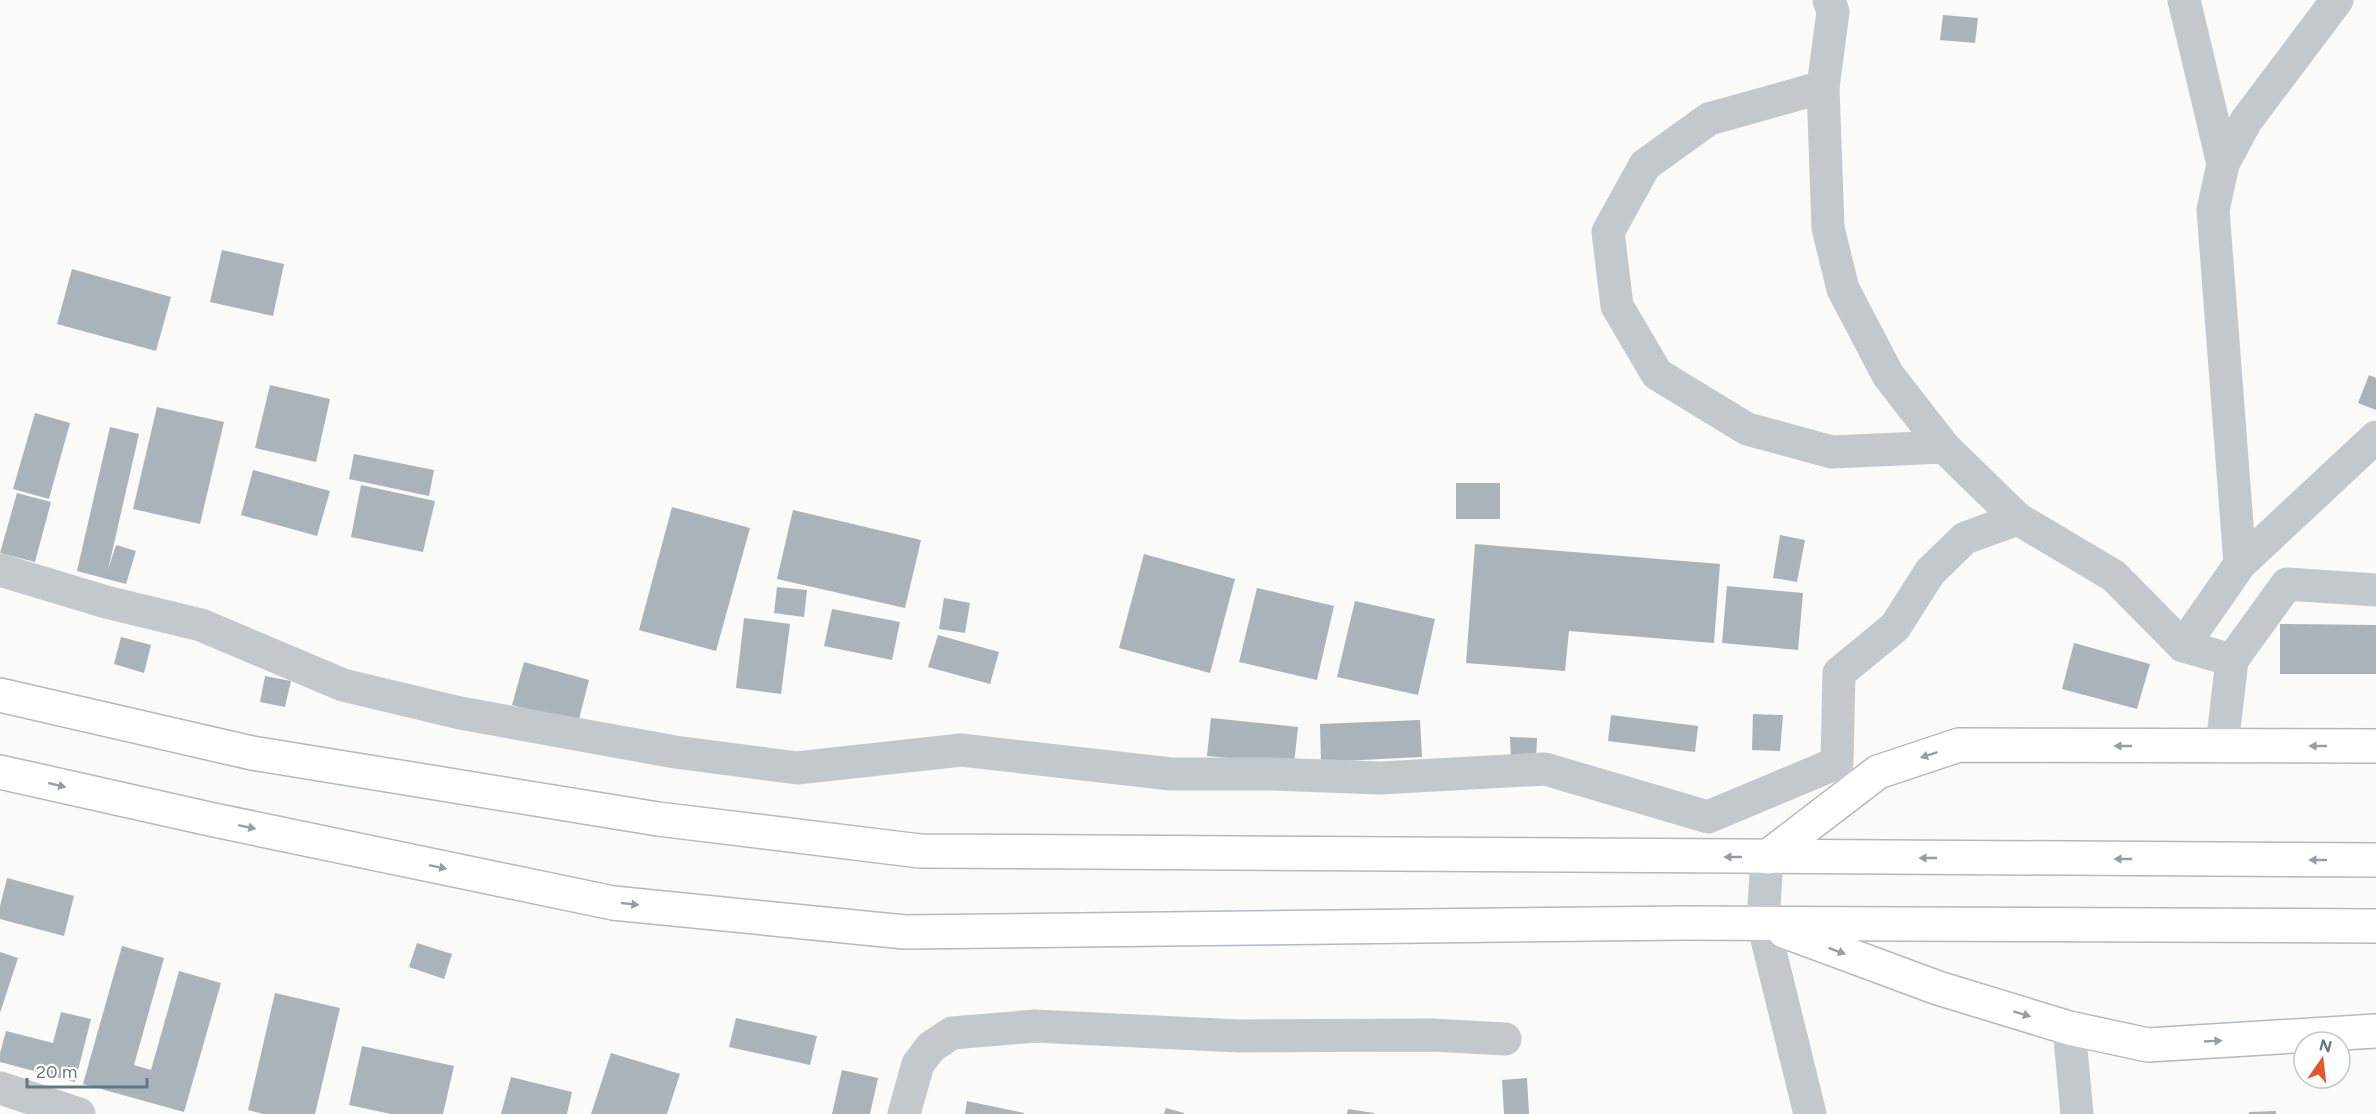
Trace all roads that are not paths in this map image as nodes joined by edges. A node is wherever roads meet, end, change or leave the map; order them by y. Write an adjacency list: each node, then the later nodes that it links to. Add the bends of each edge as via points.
1 (1829, 0): 4 (street, via 1833,12)
2 (2184, 0): 5 (street)
3 (2337, 0): 5 (street, via 2246,121)
4 (1823, 87): 7 (street, via 1828,228 1843,290 1888,375); 7 (street, via 1709,119 1645,165 1608,232 1617,306 1657,374 1747,429 1832,452)
5 (2223, 164): 9 (street, via 2213,210)
6 (2376, 437): 9 (street)
7 (1944, 447): 8 (street)
8 (2018, 519): 10 (street, via 1965,538 1930,572 1895,627 1839,673 1837,764 1708,817 1545,769 1380,778 1171,774 961,750 796,768 675,752 460,713 343,685 201,625); 12 (street, via 2114,576)
9 (2240, 564): 12 (street)
10 (0, 570)
11 (2376, 590): 13 (street, via 2287,584)
12 (2183, 646): 13 (street)
13 (2232, 660): 15 (street)
14 (0, 695): 18 (highway, one-way to 14, via 920,851 658,819 252,753)
15 (2222, 746): 16 (highway, one-way to 15); 18 (highway, one-way to 18, via 1959,745 1878,772)
16 (2376, 746)
17 (0, 772): 20 (highway, one-way to 20, via 613,903 905,932)
18 (1767, 857): 19 (highway, one-way to 18); 20 (street)
19 (2376, 860)
20 (1763, 923): 21 (highway); 22 (highway, one-way to 22, via 1938,988); 28 (street)
21 (2376, 926)
22 (2069, 1028): 23 (highway, one-way to 23, via 2148,1045); 29 (street)
23 (2376, 1031)
24 (1505, 1040): 27 (street, via 1432,1035 1239,1036 1035,1026 952,1033 931,1047 918,1064)
25 (0, 1088): 26 (street)
26 (79, 1114)
27 (904, 1114)
28 (1810, 1114)
29 (2077, 1114)

